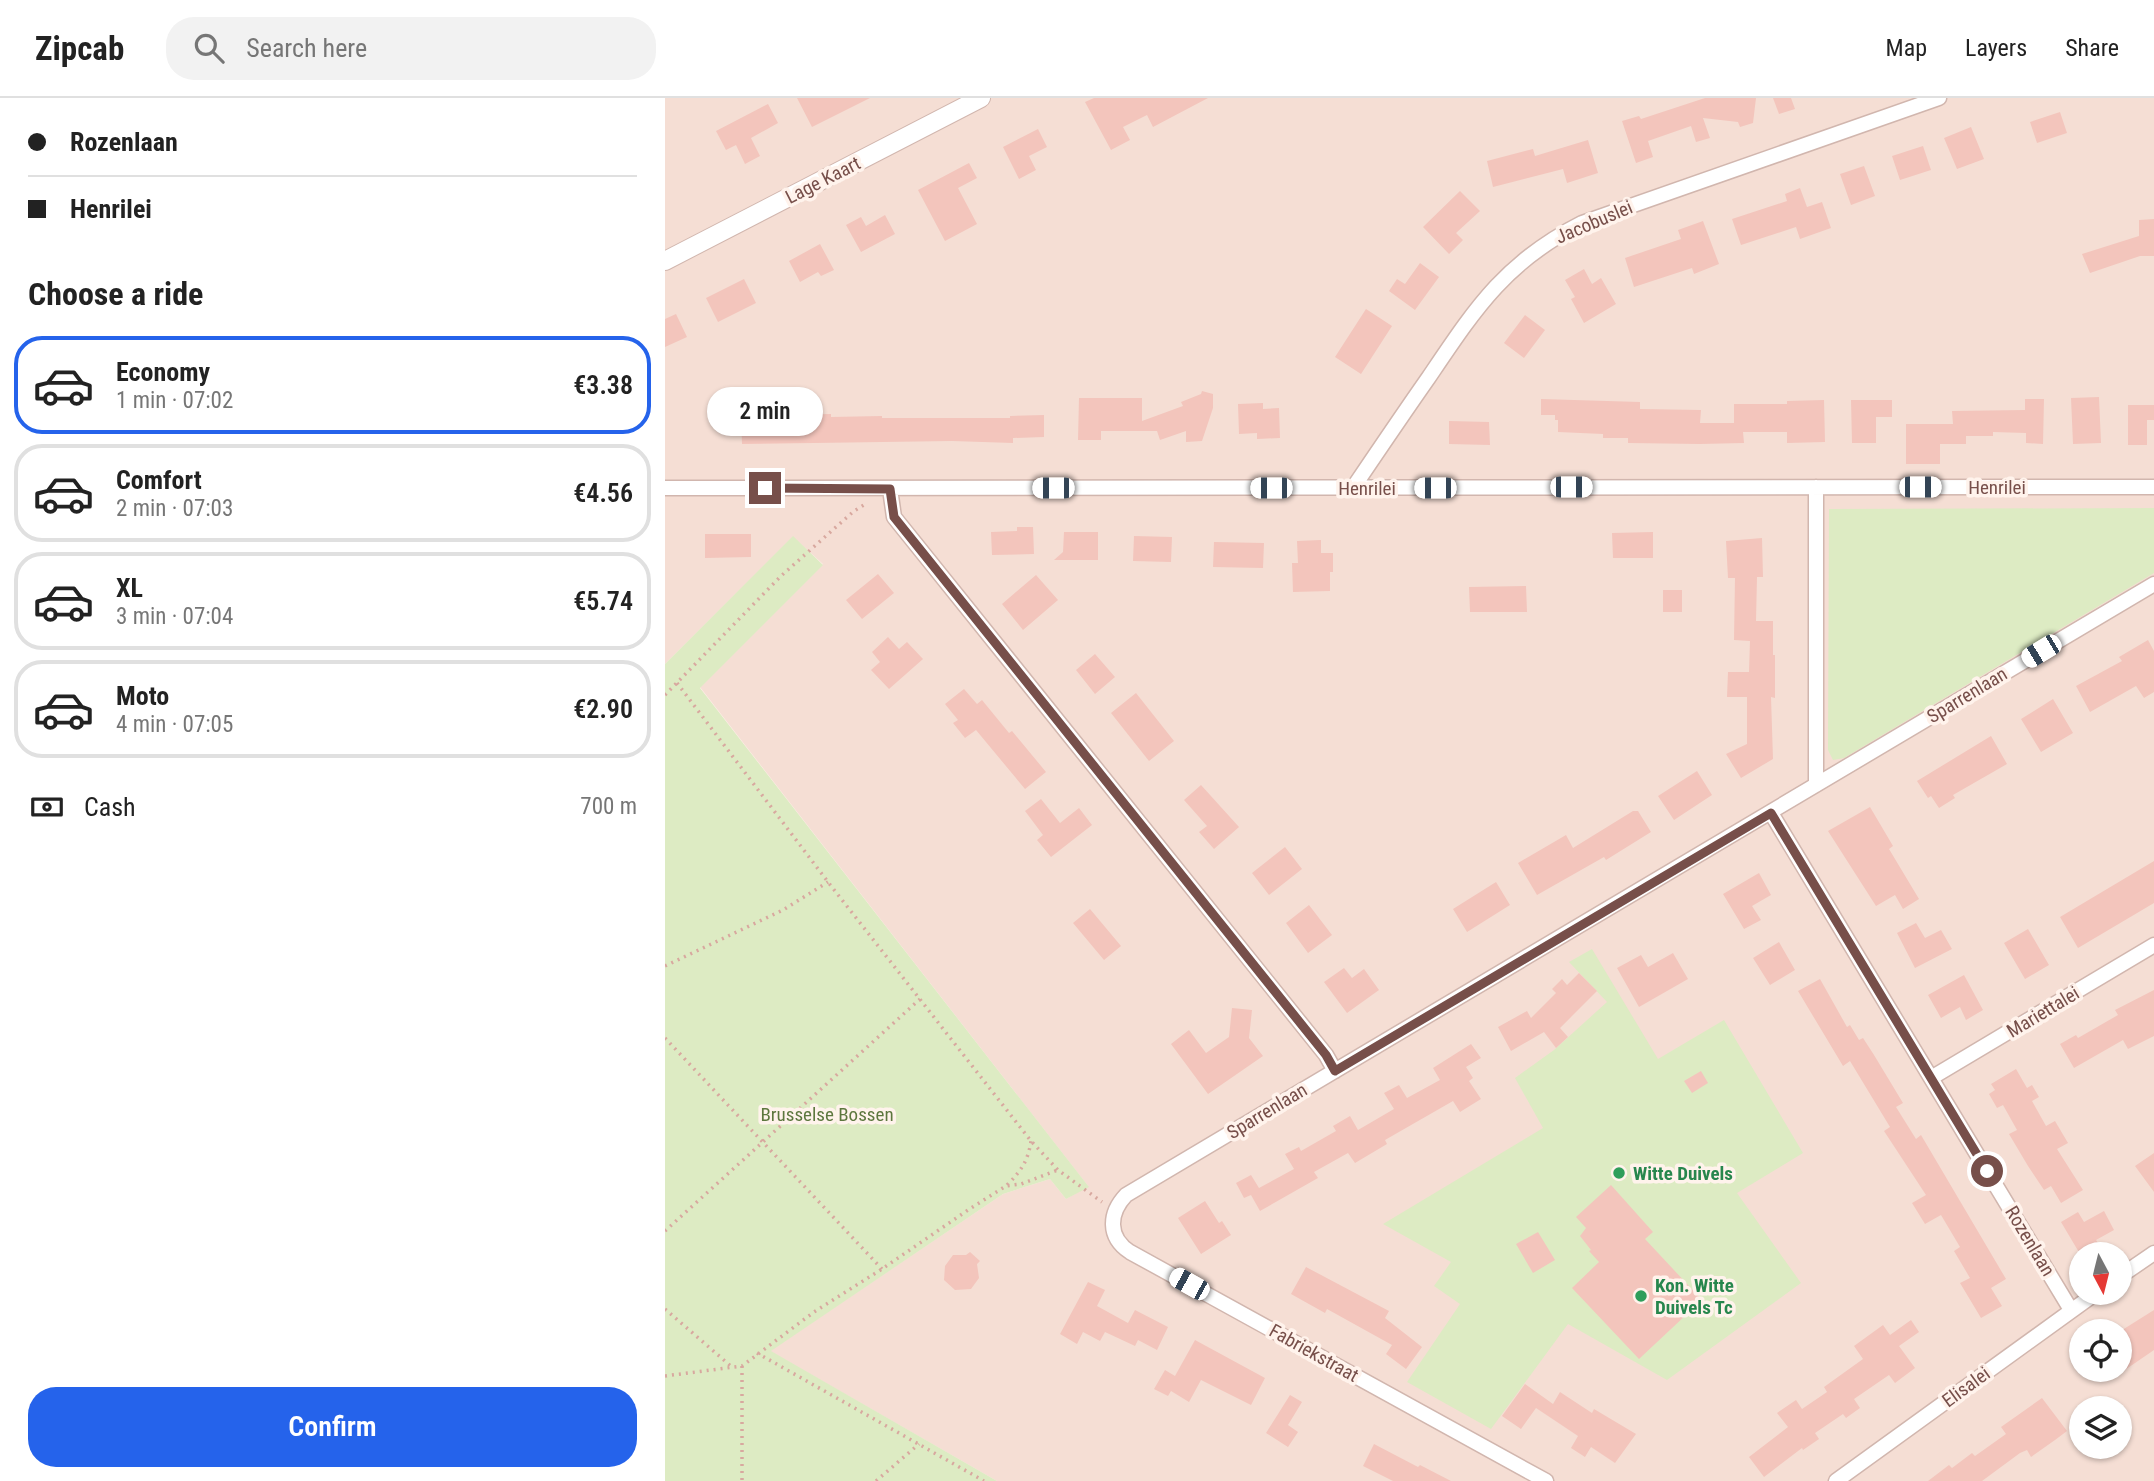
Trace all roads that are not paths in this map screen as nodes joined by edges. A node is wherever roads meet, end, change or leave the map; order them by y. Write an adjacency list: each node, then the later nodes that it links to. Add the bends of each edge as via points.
1 (981, 98): 3 (street, Lage Kaart)
2 (1939, 98): 7 (street, Jacobuslei, via 1593,219 1542,246 1506,275 1475,309)
3 (665, 261)
4 (1816, 487): 5 (street, Henrilei); 7 (street, Henrilei); 10 (street)
5 (2154, 487)
6 (665, 488): 8 (street, Henrilei)
7 (1353, 488): 8 (street, Henrilei)
8 (890, 489): 13 (street, via 894,517)
9 (2154, 584): 10 (street, Sparrenlaan)
10 (1816, 785): 11 (street, Sparrenlaan)
11 (1771, 813): 13 (street, Sparrenlaan); 14 (street, Rozenlaan)
12 (2154, 945): 14 (street, Mariettalei)
13 (1335, 1071): 15 (street, Sparrenlaan)
14 (1931, 1078): 19 (street, Rozenlaan)
15 (1118, 1204): 20 (street, Fabriekstraat, via 1114,1234 1122,1247)
16 (2154, 1253): 17 (street)
17 (2132, 1268)
18 (2077, 1306): 19 (street, Elisalei)
19 (2071, 1310): 21 (street, Elisalei)
20 (1546, 1481)
21 (1836, 1481)

